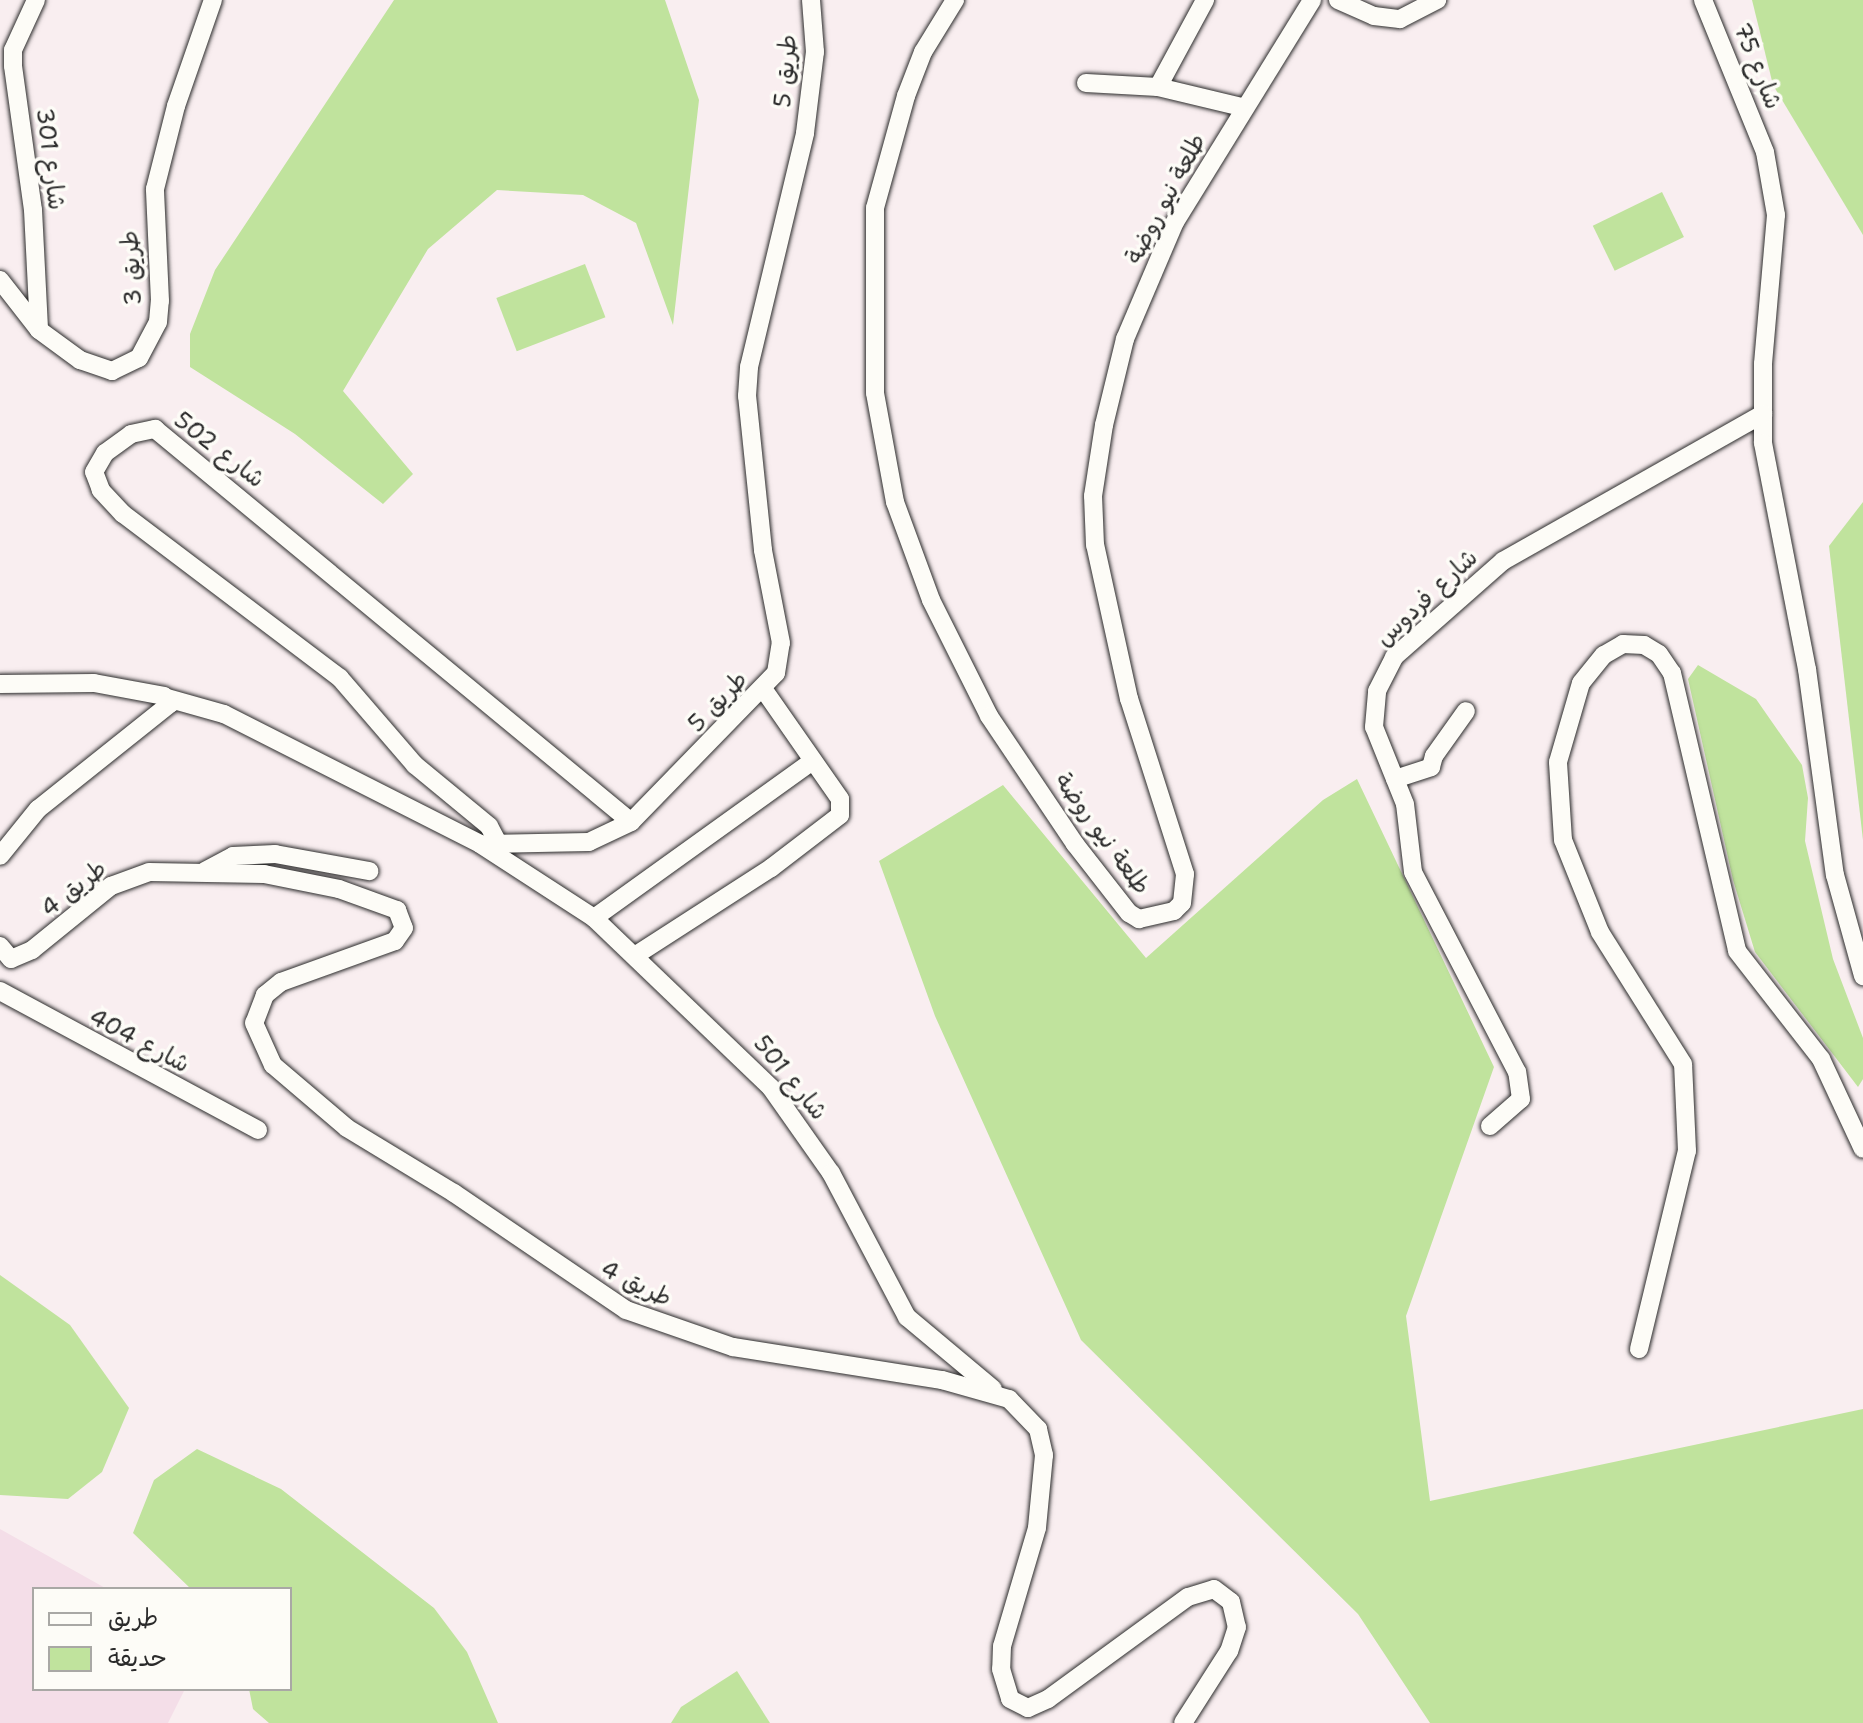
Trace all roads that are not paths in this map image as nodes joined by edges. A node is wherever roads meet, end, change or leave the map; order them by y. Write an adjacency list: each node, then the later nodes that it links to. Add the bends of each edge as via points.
1 (36, 0): 14 (street, شارع 301, via 13,50 13,66 33,210)
2 (213, 0): 14 (street, طريق 3, via 176,106 155,189 160,301 150,340 139,358 112,371 80,360)
3 (811, 0): 19 (street, طريق 5, via 815,52 805,133 749,367 747,396 763,550 781,643 776,673)
4 (955, 0): 12 (street, طلعة نيو روضة, via 923,52 906,96 875,208 875,393 895,502 931,600 989,716 1075,844 1139,919 1174,911 1182,903 1185,874 1129,699 1098,560 1093,496 1125,339 1175,222)
5 (1205, 0): 11 (street)
6 (1312, 0): 12 (street, طلعة نيو روضة)
7 (1338, 0): 8 (street, via 1374,16 1400,19)
8 (1437, 0)
9 (1703, 0): 15 (street, شارع 75, via 1765,152 1776,215)
10 (1086, 83): 11 (street)
11 (1158, 87): 12 (street)
12 (1242, 107)
13 (0, 280): 14 (street, طريق 3)
14 (39, 330)
15 (1763, 414): 16 (street, شارع فردوس); 17 (street, شارع 75)
16 (1732, 431): 17 (street); 23 (street, شارع فردوس, via 1503,561 1394,657 1377,691 1374,727)
17 (1763, 443): 32 (street, شارع 75, via 1807,669 1835,875)
18 (0, 684): 20 (street, via 94,683)
19 (764, 690): 22 (street); 24 (street, طريق 5)
20 (167, 698): 25 (street, طريق 5, via 224,714); 26 (street, via 171,703 38,809)
21 (1466, 711): 23 (street, via 1431,767)
22 (811, 762): 29 (street); 31 (street, via 842,804 837,820)
23 (1395, 779): 34 (street, شارع فردوس, via 1405,804 1413,872 1517,1072 1521,1099)
24 (631, 822): 25 (street, طريق 5, via 589,842); 25 (street, شارع 502, via 155,429 131,434 105,453 94,472 101,490 123,514 330,670 415,765 482,819)
25 (489, 844): 29 (street, شارع 501)
26 (0, 856)
27 (205, 871): 28 (street, via 233,856 275,854); 30 (street, طريق 4, via 129,877 89,902 40,946 11,959); 38 (street, طريق 4, via 294,880 383,901 397,910 404,928 395,941 281,982 265,995 254,1023 259,1042 273,1065 318,1107 497,1221 595,1294 653,1322 733,1347)
28 (369, 871)
29 (594, 918): 31 (street, شارع 501)
30 (0, 946)
31 (636, 955): 38 (street, شارع 501, via 771,1088 831,1173 913,1324)
32 (1863, 976)
33 (0, 991): 35 (street, شارع 404)
34 (1490, 1126)
35 (258, 1130)
36 (1863, 1149): 37 (street, via 1821,1059 1737,951 1672,673 1659,654 1644,645 1623,644 1604,655 1581,683 1558,762 1563,840 1600,932 1683,1064 1687,1151)
37 (1639, 1349)
38 (1002, 1395): 39 (street, via 1029,1416 1044,1455 1037,1528 1002,1646 1001,1669 1010,1699 1028,1708 1048,1699 1188,1597 1214,1589 1231,1602 1237,1627 1229,1651)
39 (1183, 1723)

